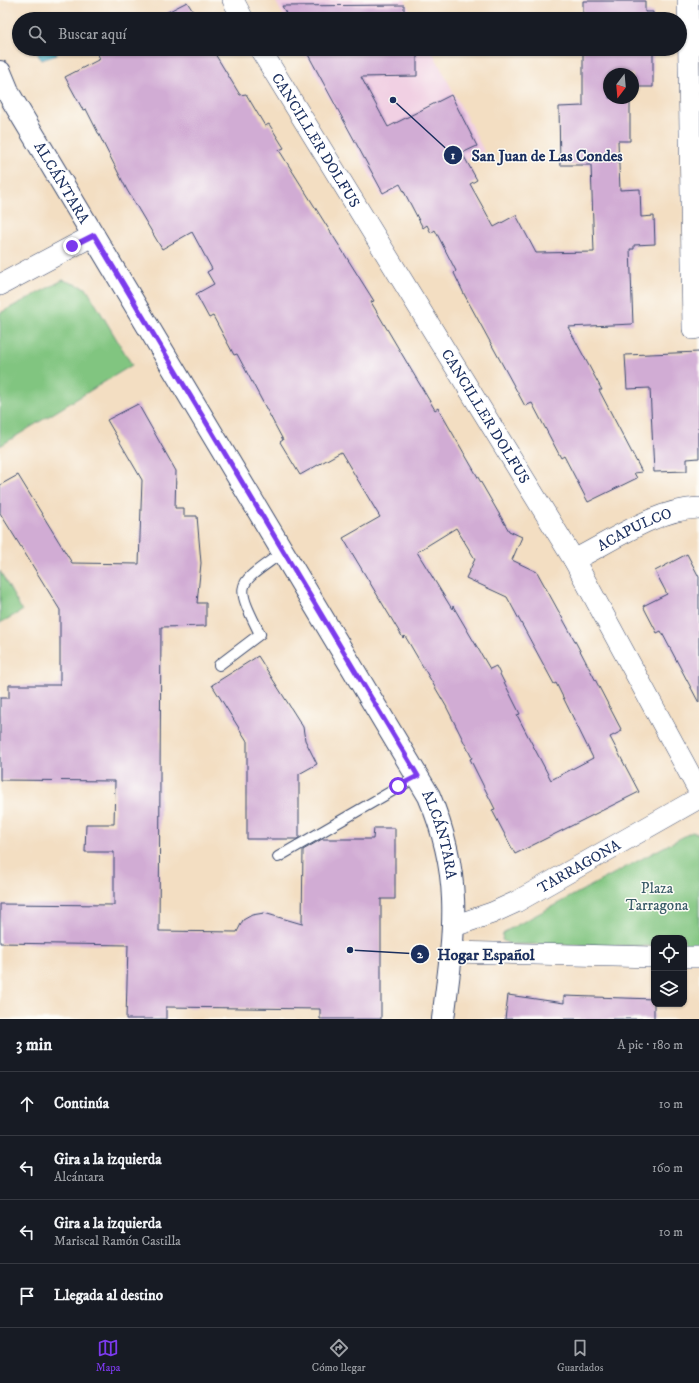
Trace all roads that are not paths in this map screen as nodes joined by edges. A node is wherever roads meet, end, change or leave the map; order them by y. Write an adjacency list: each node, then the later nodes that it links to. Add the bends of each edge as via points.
1 (233, 0): 3 (street)
2 (688, 0): 8 (street, via 693,329)
3 (239, 12)
4 (264, 56): 11 (street, CANCILLER DOLFUS)
5 (0, 72): 6 (street, ALCÁNTARA, via 10,96)
6 (94, 235): 7 (street); 10 (street, ALCÁNTARA)
7 (0, 285)
8 (699, 328)
9 (699, 508): 11 (street, ACAPULCO, via 661,515)
10 (284, 551): 12 (lane, via 250,576 244,585 244,602 260,634); 13 (street, ALCÁNTARA)
11 (574, 560): 14 (street, CANCILLER DOLFUS)
12 (219, 666)
13 (418, 776): 16 (lane); 17 (street, ALCÁNTARA, via 436,812 447,847 454,886)
14 (699, 791)
15 (699, 798): 17 (street, TARRAGONA, via 516,902)
16 (278, 857)
17 (454, 926): 18 (street, ALCÁNTARA)
18 (452, 952): 19 (street); 22 (street, ALCÁNTARA)
19 (651, 957)
20 (687, 957): 21 (street)
21 (699, 957)
22 (443, 1019)

